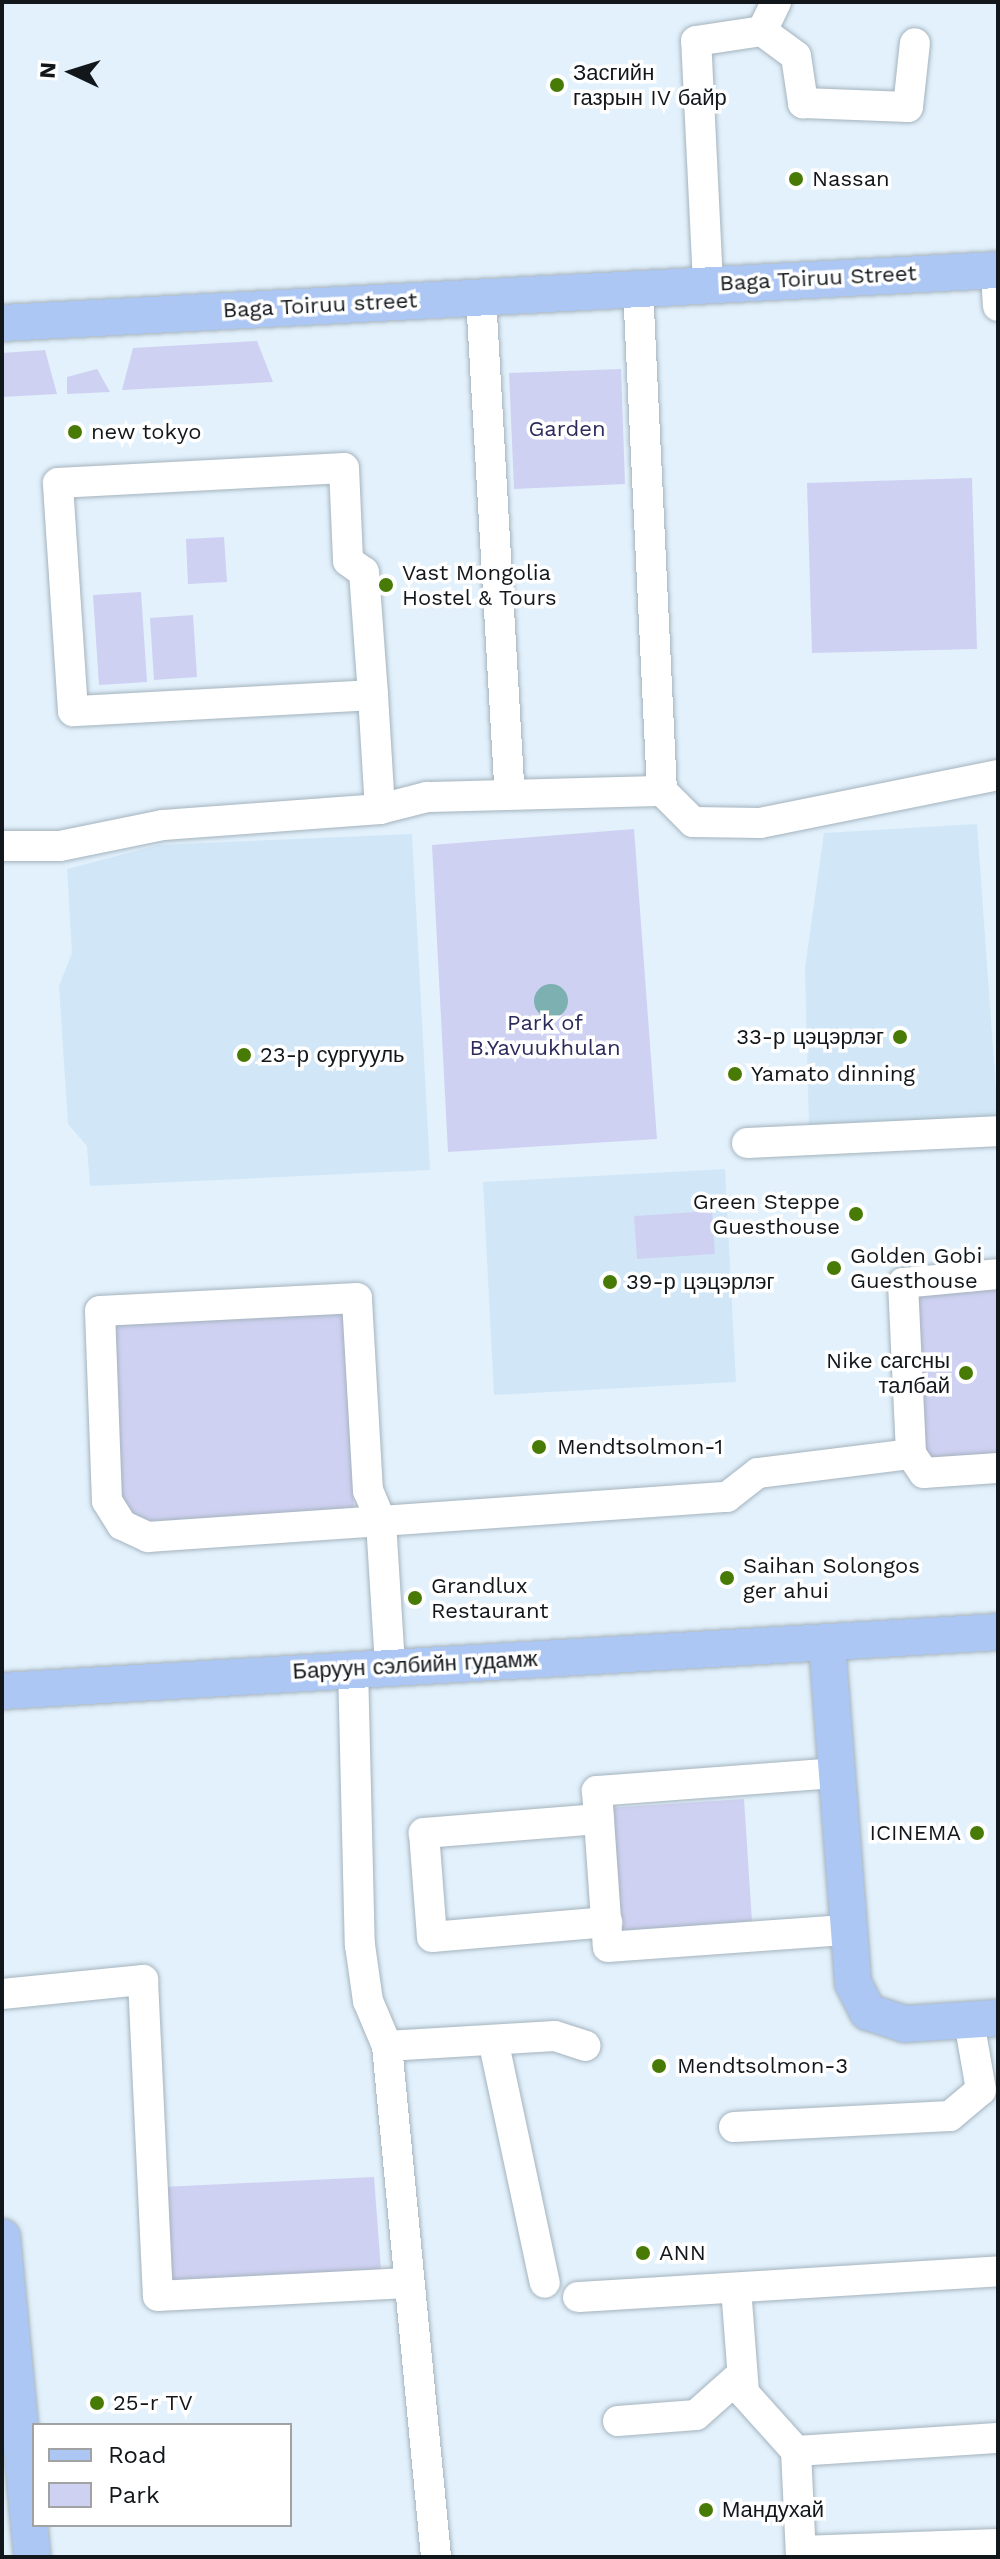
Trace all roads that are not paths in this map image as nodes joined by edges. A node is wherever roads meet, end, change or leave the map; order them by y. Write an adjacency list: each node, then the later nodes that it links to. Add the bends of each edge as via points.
1 (776, 2): 2 (street)
2 (762, 31): 3 (street, via 796,56 803,103 908,107); 5 (street, via 696,41)
3 (915, 43)
4 (997, 270): 5 (main road, Baga Toiruu Street); 8 (street)
5 (708, 283): 6 (main road, Baga Toiruu Street)
6 (638, 288): 7 (main road, Baga Toiruu street); 13 (street)
7 (481, 297): 9 (main road, Baga Toiruu street); 12 (street)
8 (998, 306)
9 (2, 323)
10 (373, 695): 10 (street, via 364,572 348,561 344,468 58,483 73,711); 14 (street)
11 (998, 775): 13 (street, via 760,823 693,822)
12 (509, 790): 13 (street, via 526,798); 14 (street, via 427,797)
13 (662, 791)
14 (380, 809): 15 (street, via 163,825 60,846)
15 (2, 846)
16 (998, 1131): 17 (street)
17 (747, 1143)
18 (998, 1274): 19 (street, via 903,1283)
19 (911, 1454): 20 (street, via 924,1473); 21 (street, via 758,1473 727,1497)
20 (998, 1468)
21 (381, 1521): 21 (street, via 368,1491 357,1298 100,1311 107,1501 122,1525 148,1537); 24 (street)
22 (998, 1632): 23 (main road)
23 (827, 1644): 24 (main road, Баруун сэлбийн гудамж); 27 (main road)
24 (390, 1665): 25 (main road, Баруун сэлбийн гудамж)
25 (353, 1667): 26 (main road, Баруун сэлбийн гудамж); 34 (street, via 360,1945 368,2001)
26 (2, 1691)
27 (836, 1773): 28 (street, via 597,1791); 30 (main road)
28 (599, 1819): 29 (street); 29 (street, via 424,1833 432,1937)
29 (607, 1922): 30 (street, via 608,1947)
30 (843, 1930): 32 (main road, via 853,1983 868,2012 905,2024)
31 (2, 1994): 39 (street, via 143,1980 158,2296)
32 (983, 2020): 36 (street, via 981,2090 950,2116)
33 (494, 2044): 34 (street); 35 (street, via 555,2036); 40 (street)
34 (387, 2046): 39 (street)
35 (585, 2046)
36 (734, 2127)
37 (2, 2237): 49 (main road)
38 (998, 2271): 41 (street)
39 (407, 2283): 50 (street)
40 (545, 2283)
41 (736, 2288): 42 (street); 43 (street)
42 (578, 2297)
43 (740, 2376): 44 (street, via 696,2415); 46 (street, via 755,2409)
44 (618, 2421)
45 (998, 2438): 46 (street)
46 (796, 2451): 48 (street)
47 (998, 2544): 48 (street)
48 (801, 2554)
49 (32, 2557)
50 (436, 2557)

